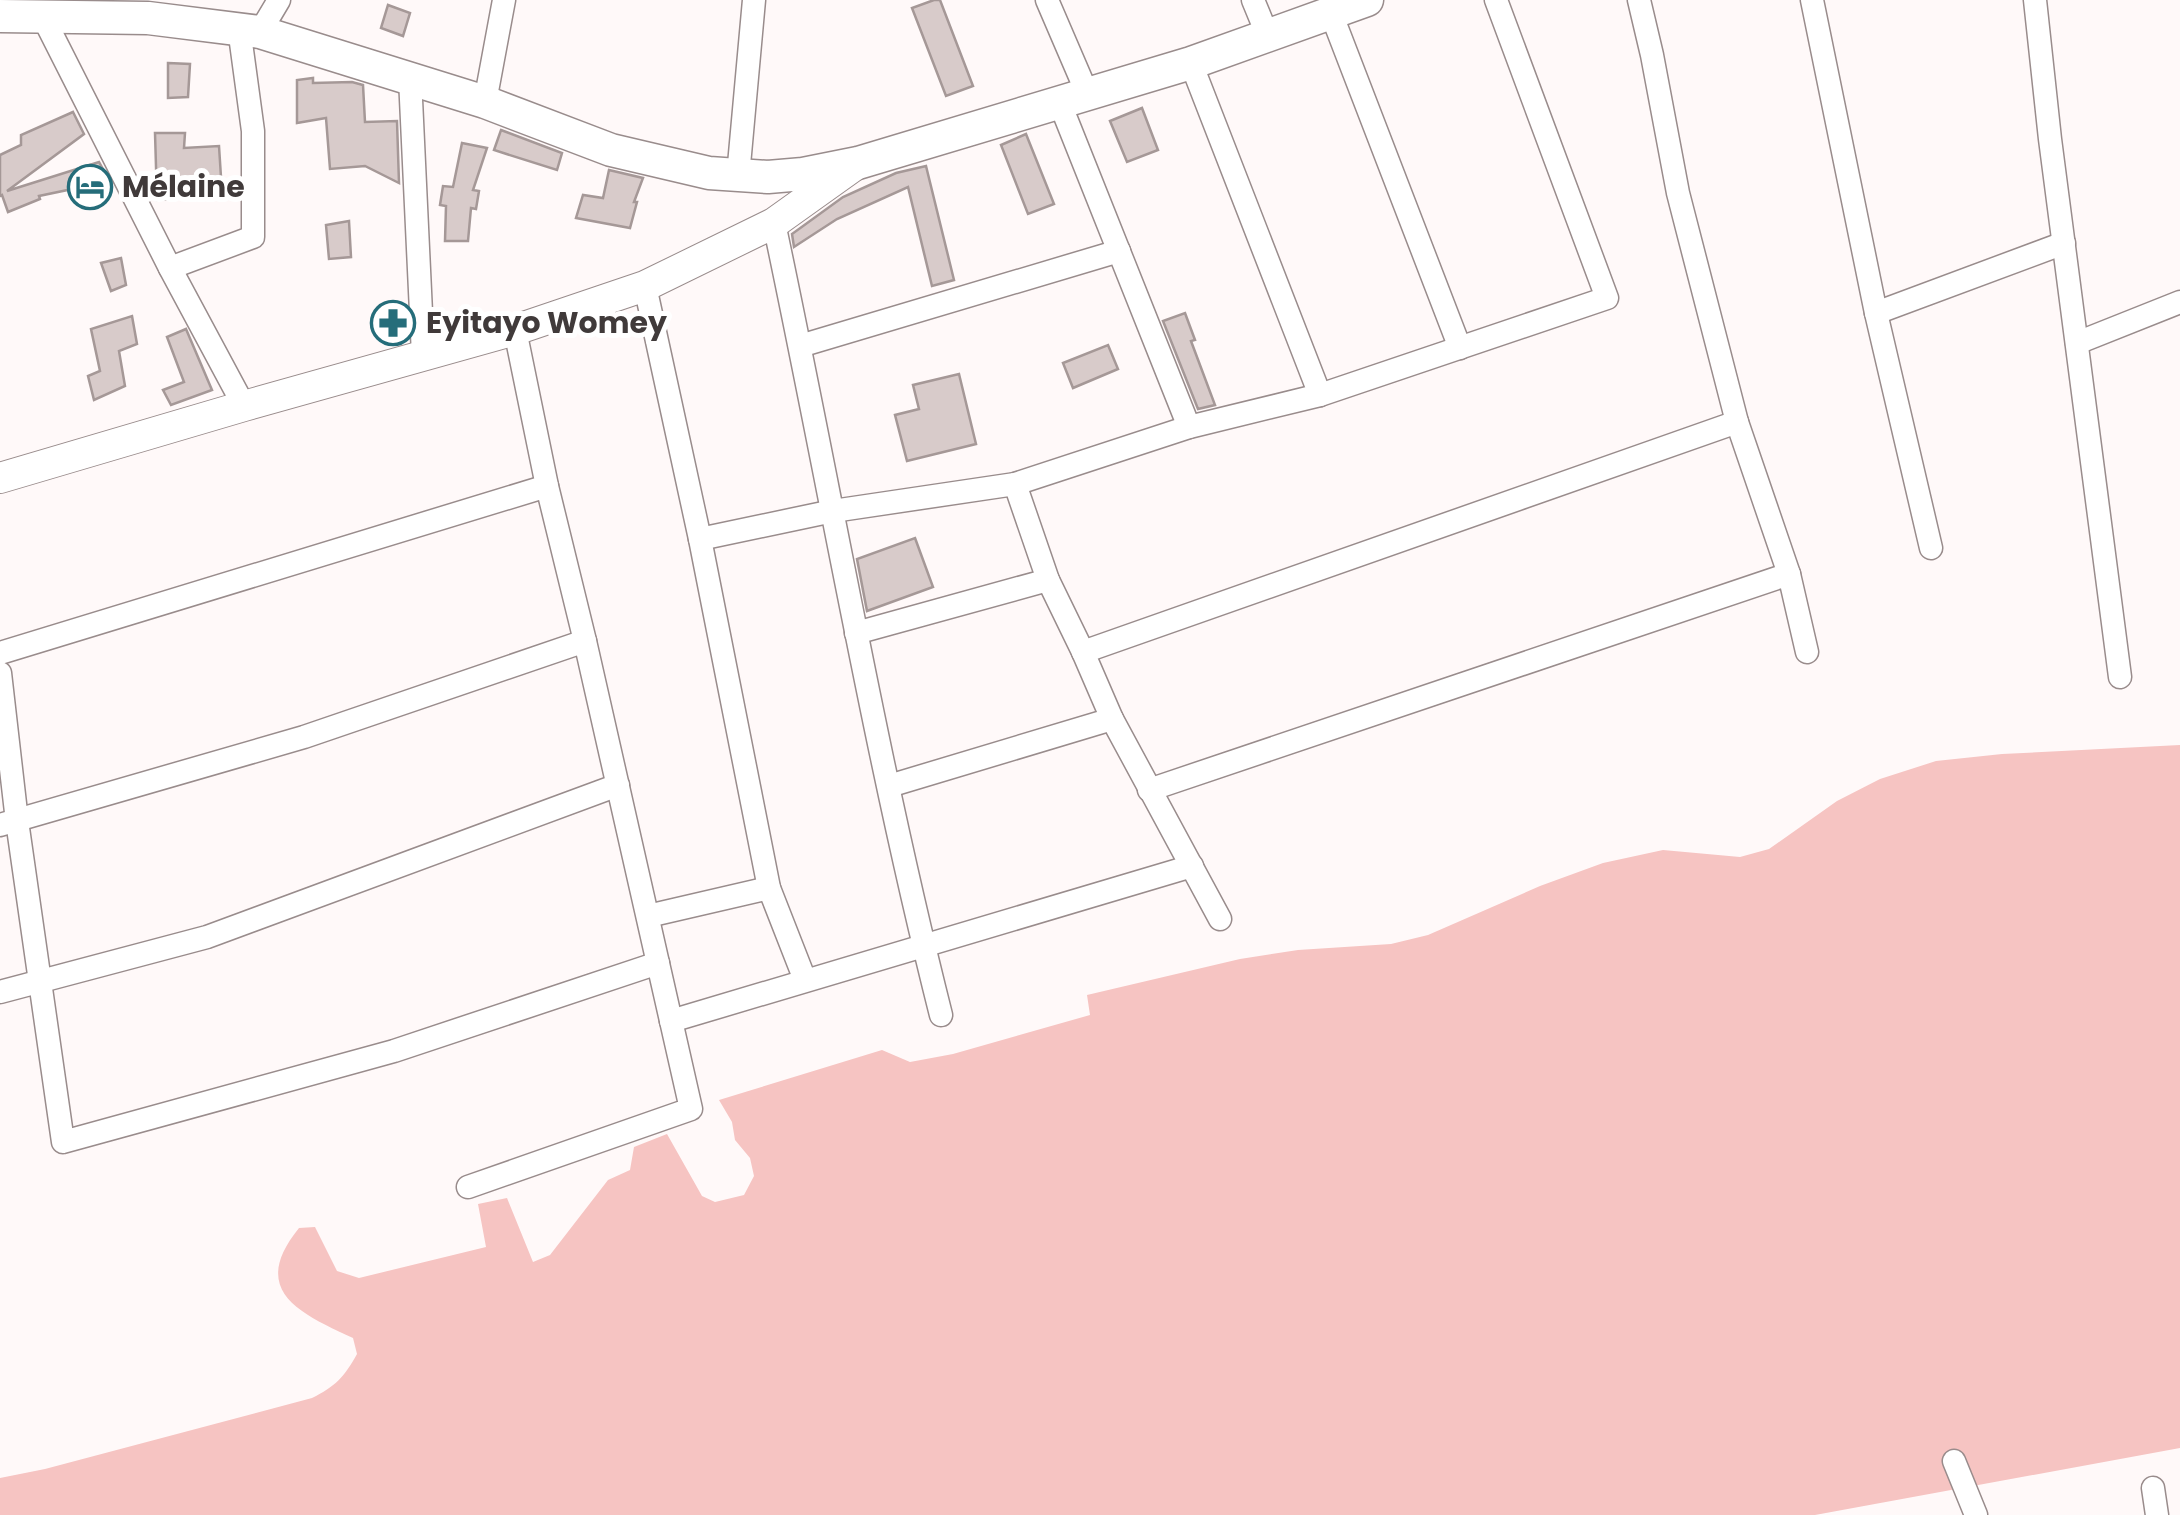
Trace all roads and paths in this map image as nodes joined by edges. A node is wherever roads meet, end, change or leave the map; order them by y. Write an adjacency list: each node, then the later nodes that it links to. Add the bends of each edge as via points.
1 (279, 0): 14 (street)
2 (504, 0): 19 (street)
3 (754, 0): 21 (street)
4 (1047, 0): 18 (street)
5 (1253, 0): 15 (street)
6 (1367, 0): 13 (main road)
7 (1496, 0): 32 (street, via 1607,298)
8 (1639, 0): 36 (street, via 1678,192)
9 (1812, 0): 28 (street)
10 (2035, 0): 23 (street)
11 (145, 9): 12 (main road); 14 (main road)
12 (20, 12): 25 (street)
13 (1331, 13): 15 (main road); 32 (street)
14 (250, 30): 17 (main road); 25 (street, via 253,238)
15 (1267, 34): 16 (main road)
16 (1191, 63): 18 (main road); 34 (street)
17 (410, 78): 19 (main road); 33 (street)
18 (1073, 97): 20 (main road); 24 (street)
19 (484, 102): 21 (main road, via 612,150)
20 (858, 164): 21 (main road); 22 (street)
21 (738, 176)
22 (774, 223): 26 (street); 31 (street)
23 (2064, 243): 28 (street); 30 (street)
24 (1119, 251): 31 (street); 37 (street)
25 (170, 268): 35 (street)
26 (645, 286): 29 (street); 42 (street)
27 (2180, 302): 30 (street)
28 (1876, 313): 43 (street)
29 (514, 330): 33 (street); 40 (street)
30 (2077, 342): 52 (street)
31 (800, 346): 41 (street)
32 (1460, 348): 34 (street)
33 (423, 356): 35 (street)
34 (1320, 395): 37 (street)
35 (244, 406): 38 (street)
36 (1737, 422): 44 (street); 49 (street)
37 (1189, 427): 39 (street)
38 (0, 478)
39 (1016, 484): 41 (street); 45 (street)
40 (547, 486): 47 (street); 48 (street)
41 (832, 511): 42 (street); 46 (street)
42 (700, 539): 59 (street)
43 (1930, 548)
44 (1789, 574): 50 (street); 56 (street)
45 (1048, 580): 46 (street); 49 (street)
46 (856, 633): 55 (street)
47 (585, 641): 54 (street); 57 (street, via 304,737)
48 (0, 652)
49 (1083, 652): 53 (street)
50 (1807, 652)
51 (0, 673): 57 (street)
52 (2120, 677)
53 (1112, 719): 55 (street); 56 (street)
54 (618, 785): 60 (street); 65 (street, via 207,936)
55 (889, 786): 62 (street)
56 (1149, 790): 58 (street)
57 (8, 823): 65 (street)
58 (1192, 866): 61 (street); 62 (street)
59 (769, 888): 60 (street); 64 (street)
60 (648, 916): 63 (street)
61 (1220, 919)
62 (924, 946): 64 (street); 67 (street)
63 (658, 962): 65 (street, via 394,1051 63,1142); 68 (street)
64 (805, 980): 68 (street)
65 (40, 982): 66 (street)
66 (0, 992)
67 (941, 1015)
68 (672, 1021): 69 (street, via 691,1109)
69 (468, 1187)
70 (1954, 1462): 72 (street)
71 (2153, 1488): 73 (street)
72 (1976, 1515)
73 (2157, 1515)

